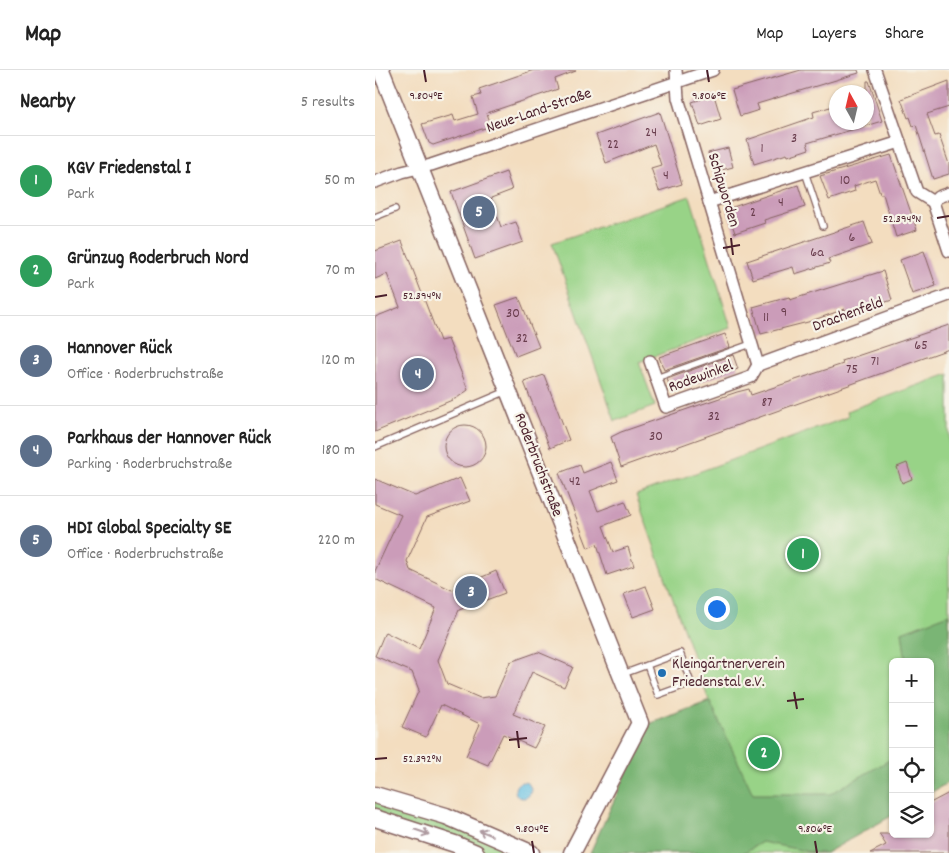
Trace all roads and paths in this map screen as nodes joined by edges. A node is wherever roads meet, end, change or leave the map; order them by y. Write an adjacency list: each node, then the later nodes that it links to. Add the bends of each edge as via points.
1 (381, 70): 6 (street, Roderbruchstraße)
2 (713, 70): 4 (street, Neue-Land-Straße)
3 (875, 70): 5 (street)
4 (677, 76): 6 (street, Neue-Land-Straße); 10 (street, Schipworden, via 678,98)
5 (900, 142): 7 (street); 11 (street, via 917,192)
6 (420, 167): 8 (street, Neue-Land-Straße); 22 (street, Roderbruchstraße)
7 (805, 172): 10 (street); 14 (lane)
8 (375, 182)
9 (949, 193): 11 (street, via 938,196)
10 (709, 202): 18 (street, Schipworden)
11 (933, 202): 15 (street)
12 (395, 209): 13 (lane)
13 (375, 217)
14 (823, 226)
15 (946, 233): 16 (street)
16 (949, 251)
17 (949, 295): 20 (street, Drachenfeld)
18 (751, 344): 20 (street, Schipworden); 21 (lane)
19 (650, 361): 21 (street, Rodewinkel)
20 (758, 365): 21 (street, Rodewinkel, via 751,376 666,407)
21 (656, 378)
22 (509, 390): 23 (lane); 25 (street, Roderbruchstraße)
23 (375, 447)
24 (647, 665): 24 (lane, via 680,653 691,683 658,695); 25 (lane)
25 (621, 675): 30 (street, Roderbruchstraße, via 640,724)
26 (375, 795): 29 (street, one-way to 26, via 446,816)
27 (375, 818): 28 (street, one-way to 28)
28 (476, 853)
29 (531, 853)
30 (572, 853)

